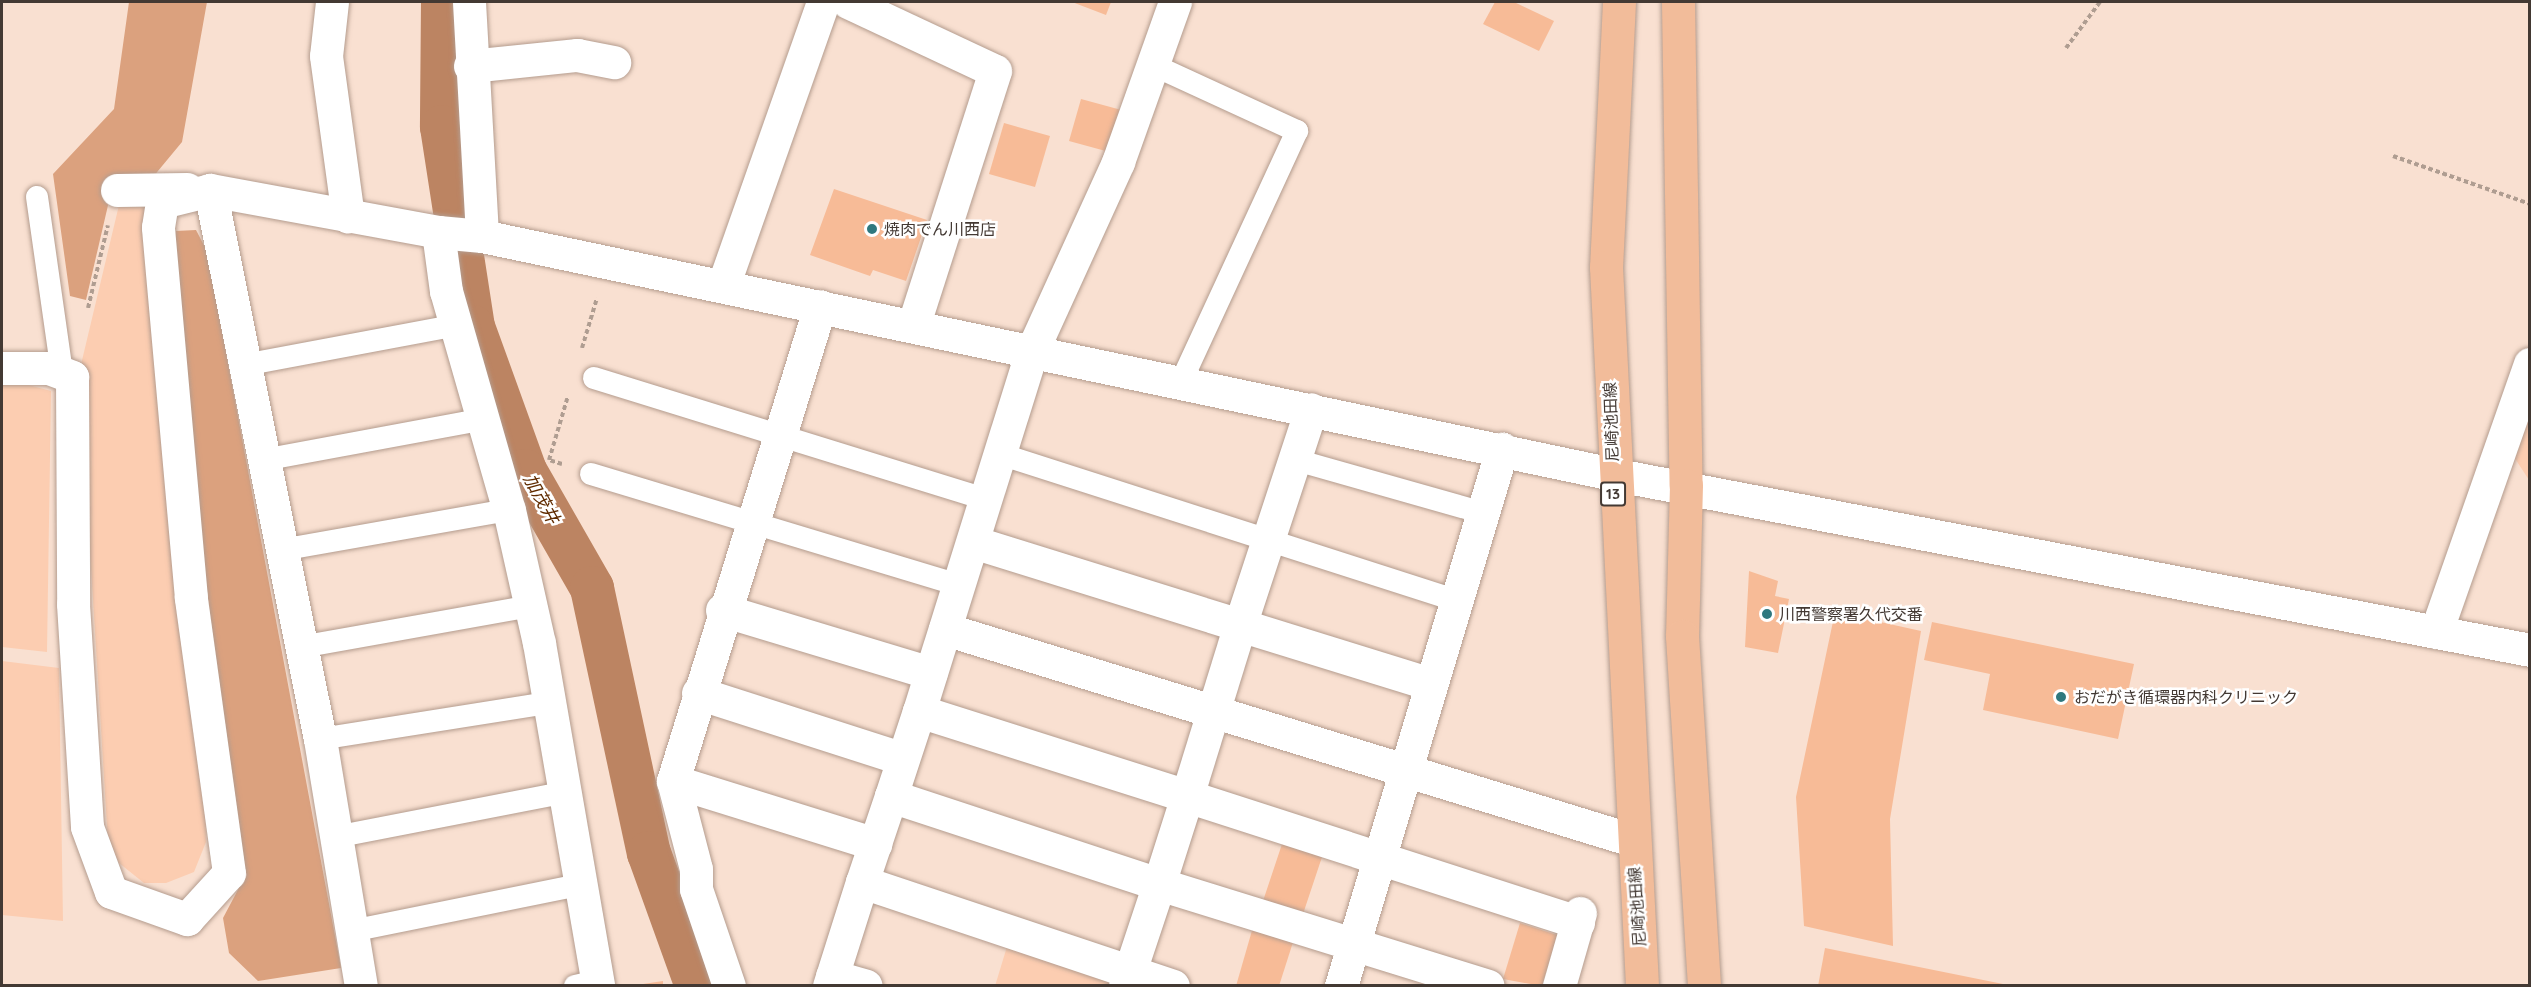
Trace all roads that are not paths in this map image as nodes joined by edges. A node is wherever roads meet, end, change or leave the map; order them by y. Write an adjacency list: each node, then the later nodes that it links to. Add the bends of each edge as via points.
1 (332, 2): 14 (street, via 326,56)
2 (469, 2): 10 (street)
3 (823, 2): 17 (street)
4 (848, 2): 20 (street, via 995,71)
5 (1175, 2): 9 (street)
6 (1619, 2): 36 (main road, 尼崎池田線 / 13, via 1606,267)
7 (1678, 2): 37 (main road)
8 (614, 62): 10 (street, via 577,55)
9 (1151, 64): 21 (street, via 1118,162); 27 (lane, via 1297,131)
10 (470, 66): 16 (street)
11 (117, 189): 12 (street)
12 (204, 189): 14 (street); 23 (street); 25 (street, via 162,202 158,227 191,598 229,873 187,919 111,892 87,827 73,604)
13 (37, 197): 25 (lane)
14 (348, 218): 15 (street)
15 (438, 232): 16 (street); 19 (street)
16 (482, 236): 17 (street)
17 (723, 286): 18 (street)
18 (819, 306): 20 (street); 30 (street)
19 (457, 326): 23 (lane); 29 (street)
20 (913, 326): 21 (street)
21 (1032, 351): 27 (street); 32 (street)
22 (2529, 364): 51 (street)
23 (244, 365): 33 (street)
24 (2, 368): 25 (street)
25 (67, 375)
26 (594, 378): 30 (lane)
27 (1181, 382): 28 (street)
28 (1311, 409): 31 (street); 34 (street)
29 (485, 419): 33 (lane); 39 (street)
30 (776, 436): 38 (lane); 41 (street)
31 (1502, 449): 36 (street); 40 (street)
32 (1000, 454): 38 (street); 42 (lane)
33 (263, 460): 44 (street)
34 (1296, 460): 40 (lane); 42 (street)
35 (591, 474): 41 (lane)
36 (1612, 474): 37 (street); 68 (main road, 尼崎池田線 / 13)
37 (1686, 485): 51 (street); 87 (main road, via 1682,636)
38 (986, 499): 43 (street)
39 (509, 510): 44 (lane); 47 (street)
40 (1483, 513): 46 (street)
41 (748, 522): 45 (lane); 48 (street)
42 (1270, 539): 46 (lane); 49 (street)
43 (973, 542): 45 (street); 49 (street)
44 (281, 550): 52 (street)
45 (959, 585): 50 (street)
46 (1457, 601): 55 (street)
47 (531, 606): 52 (lane); 57 (street)
48 (722, 610): 54 (street); 56 (street)
49 (1240, 625): 55 (street); 59 (street)
50 (945, 629): 54 (street); 59 (street)
51 (2436, 632): 53 (street)
52 (301, 647): 60 (street)
53 (2529, 650)
54 (931, 673): 58 (street)
55 (1431, 684): 62 (street)
56 (698, 693): 61 (street); 63 (street)
57 (548, 703): 60 (lane); 64 (street)
58 (919, 711): 61 (street); 66 (street)
59 (1211, 714): 62 (street); 66 (street)
60 (320, 739): 67 (street)
61 (903, 759): 65 (street)
62 (1407, 769): 68 (street); 70 (street)
63 (673, 781): 69 (street); 80 (street, via 696,869 696,889)
64 (562, 793): 67 (lane); 73 (street)
65 (891, 796): 69 (street); 72 (street)
66 (1187, 796): 70 (street); 72 (street)
67 (335, 837): 74 (street)
68 (1632, 840): 86 (main road, 尼崎池田線 / 13)
69 (875, 844): 71 (street)
70 (1382, 856): 75 (street); 85 (street, via 1392,865 1579,918)
71 (862, 882): 76 (street); 77 (street)
72 (1158, 884): 75 (street); 76 (street)
73 (580, 885): 74 (lane); 78 (street)
74 (351, 931): 79 (street)
75 (1356, 943): 83 (street); 84 (street)
76 (1128, 979): 82 (street)
77 (830, 980): 81 (street)
78 (590, 984)
79 (361, 986)
80 (729, 986)
81 (866, 986)
82 (1173, 986)
83 (1341, 986)
84 (1488, 986)
85 (1559, 986)
86 (1642, 986)
87 (1704, 986)

